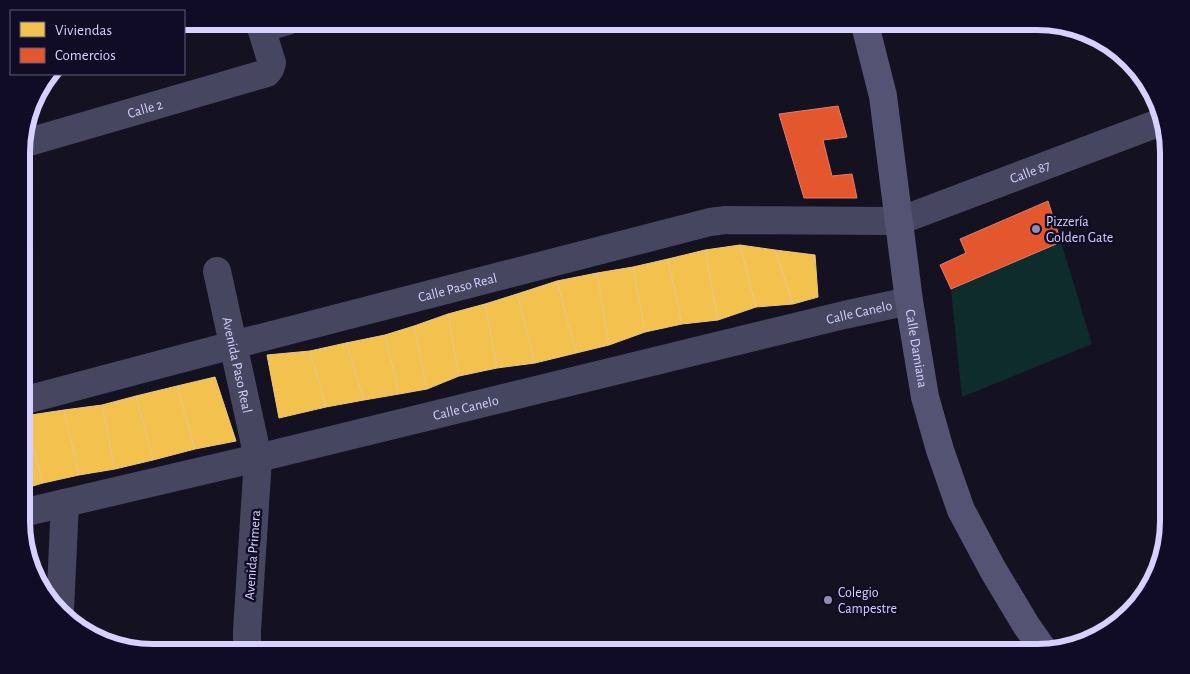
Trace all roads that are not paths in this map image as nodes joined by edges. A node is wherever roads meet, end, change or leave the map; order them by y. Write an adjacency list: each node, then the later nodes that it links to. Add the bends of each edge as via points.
1 (262, 30): 4 (street, Calle 2, via 272,63 267,73)
2 (866, 30): 5 (street, Calle Damiana, via 884,96)
3 (1156, 124): 5 (street, Calle 87)
4 (31, 141)
5 (899, 221): 7 (street, Calle Damiana); 8 (street, Calle Paso Real, via 717,220)
6 (217, 271): 8 (street, Avenida Paso Real)
7 (909, 300): 10 (street, Calle Canelo); 15 (street, Calle Damiana, via 925,397 961,510 992,570)
8 (233, 344): 9 (street, Calle Paso Real); 10 (street, Avenida Paso Real)
9 (30, 399)
10 (258, 458): 11 (street, Calle Canelo); 14 (street, Avenida Primera)
11 (65, 504): 12 (street, Calle Canelo); 13 (street)
12 (30, 511)
13 (60, 602)
14 (247, 644)
15 (1040, 644)

